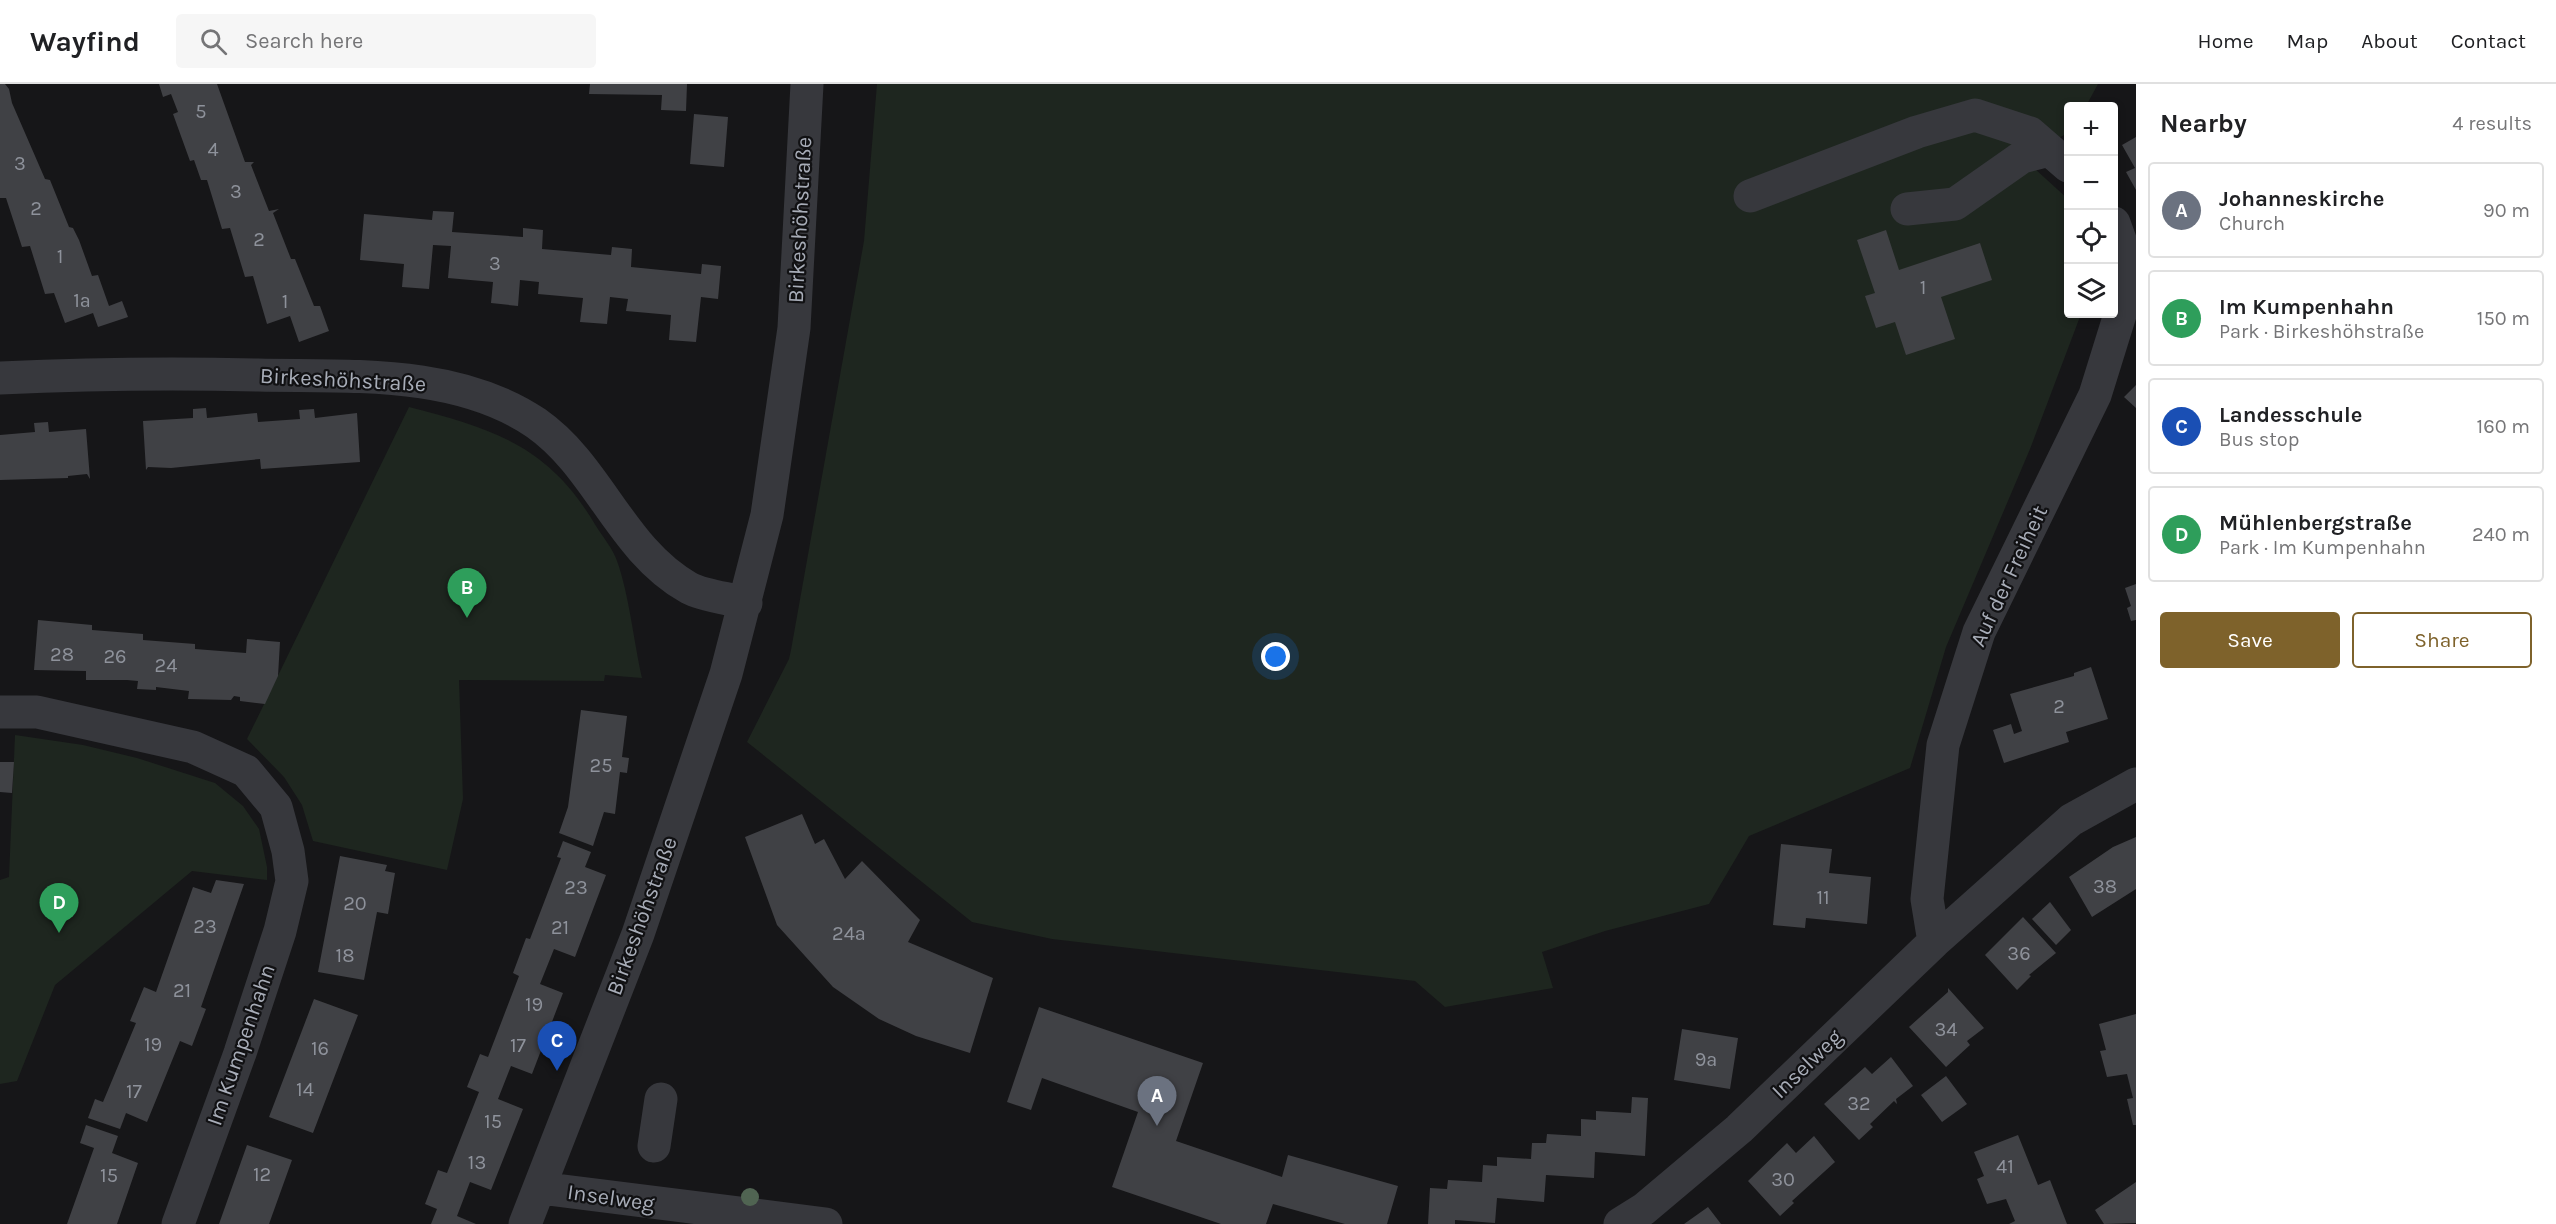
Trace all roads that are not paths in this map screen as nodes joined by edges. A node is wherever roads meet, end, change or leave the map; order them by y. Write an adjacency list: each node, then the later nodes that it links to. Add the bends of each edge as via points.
1 (807, 84): 7 (street, Birkeshöhstraße, via 792,340 767,515)
2 (2059, 158): 3 (street, via 2030,133 1975,115 1917,132); 4 (street, via 2022,157 1954,204)
3 (1750, 196)
4 (1907, 209)
5 (2118, 234): 10 (street, Auf der Freiheit, via 2124,251 2127,292 2095,395 1979,632 1943,745 1927,899)
6 (0, 378): 7 (street, Birkeshöhstraße, via 157,373 373,377 425,382 477,394 535,423 572,453 638,547 690,588)
7 (746, 603): 13 (street, Birkeshöhstraße, via 726,674 638,934)
8 (0, 712): 14 (street, Im Kumpenhahn, via 37,712 193,747 246,771 276,807 292,881 240,1053)
9 (2136, 784): 10 (street, Inselweg, via 2071,820)
10 (1934, 942): 17 (street, Inselweg, via 1739,1129 1644,1209)
11 (661, 1099): 12 (street)
12 (654, 1146)
13 (540, 1188): 15 (street, Birkeshöhstraße); 16 (street, Inselweg)
14 (178, 1224)
15 (525, 1224)
16 (826, 1224)
17 (1620, 1224)

